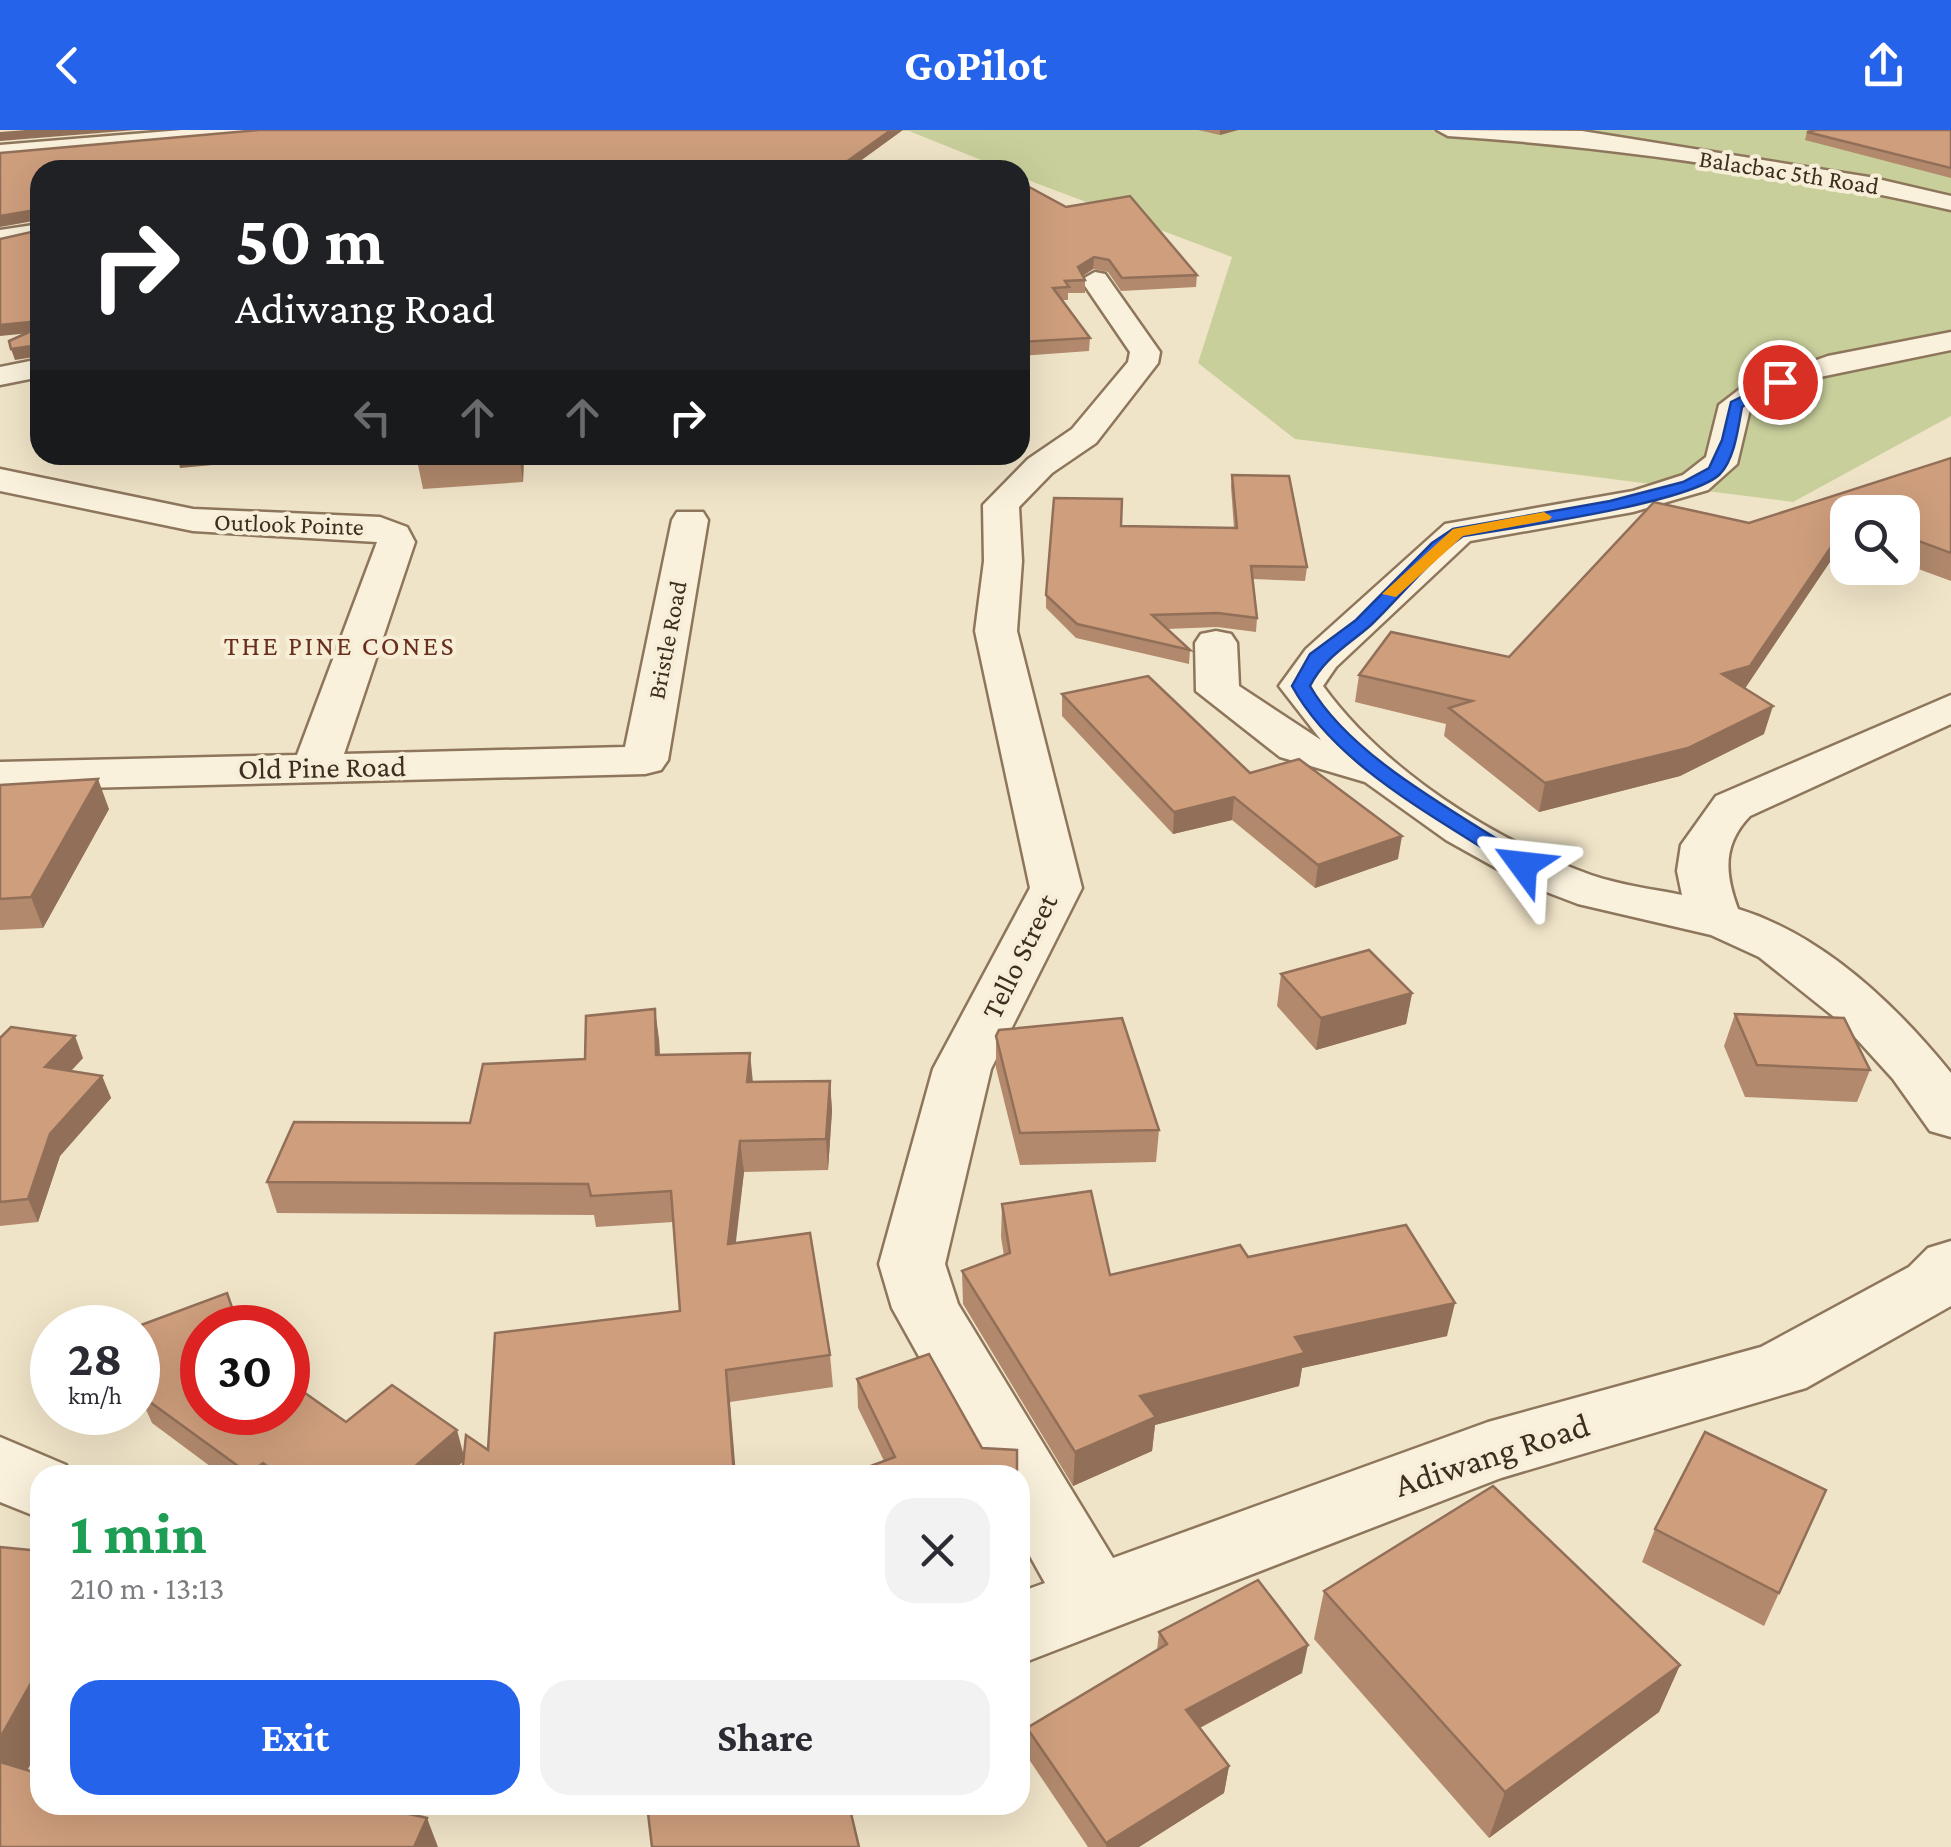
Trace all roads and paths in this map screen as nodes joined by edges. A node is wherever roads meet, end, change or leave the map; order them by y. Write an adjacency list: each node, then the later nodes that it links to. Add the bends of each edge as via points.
1 (258, 130): 3 (street)
2 (1448, 130): 4 (street, Balacbac 5th Road, via 1582,138)
3 (0, 152)
4 (1951, 203)
5 (30, 234): 6 (street)
6 (0, 238)
7 (1096, 280): 22 (street, Tello Street, via 1145,352 1143,363 1084,436 1040,466 1001,505 996,631 1056,888 962,1069 912,1264 926,1308)
8 (1951, 341): 18 (street, via 1834,366 1750,394 1735,405 1714,471 1688,485 1611,506 1474,528 1438,546 1362,624 1316,658 1301,686 1318,716)
9 (30, 370): 10 (street)
10 (0, 376)
11 (0, 480): 16 (street, Outlook Pointe, via 193,520 380,528 394,535)
12 (690, 520): 15 (street, Bristle Road)
13 (1216, 644): 18 (street, via 1218,691 1296,747)
14 (1951, 708): 19 (street, via 1733,806 1712,825 1702,848 1702,882)
15 (644, 760): 16 (street, Old Pine Road)
16 (316, 767): 17 (street, Old Pine Road)
17 (0, 776)
18 (1397, 781): 19 (street, via 1523,865 1577,887)
19 (1714, 917): 20 (street, via 1756,934 1854,1007)
20 (1951, 1117)
21 (1951, 1265): 26 (street, Adiwang Road, via 1933,1285 1781,1369 1488,1452)
22 (1017, 1465)
23 (0, 1467): 24 (street)
24 (30, 1482)
25 (1030, 1487): 26 (street, Tello Street)
26 (1094, 1597): 27 (street, Adiwang Road)
27 (1030, 1624)

